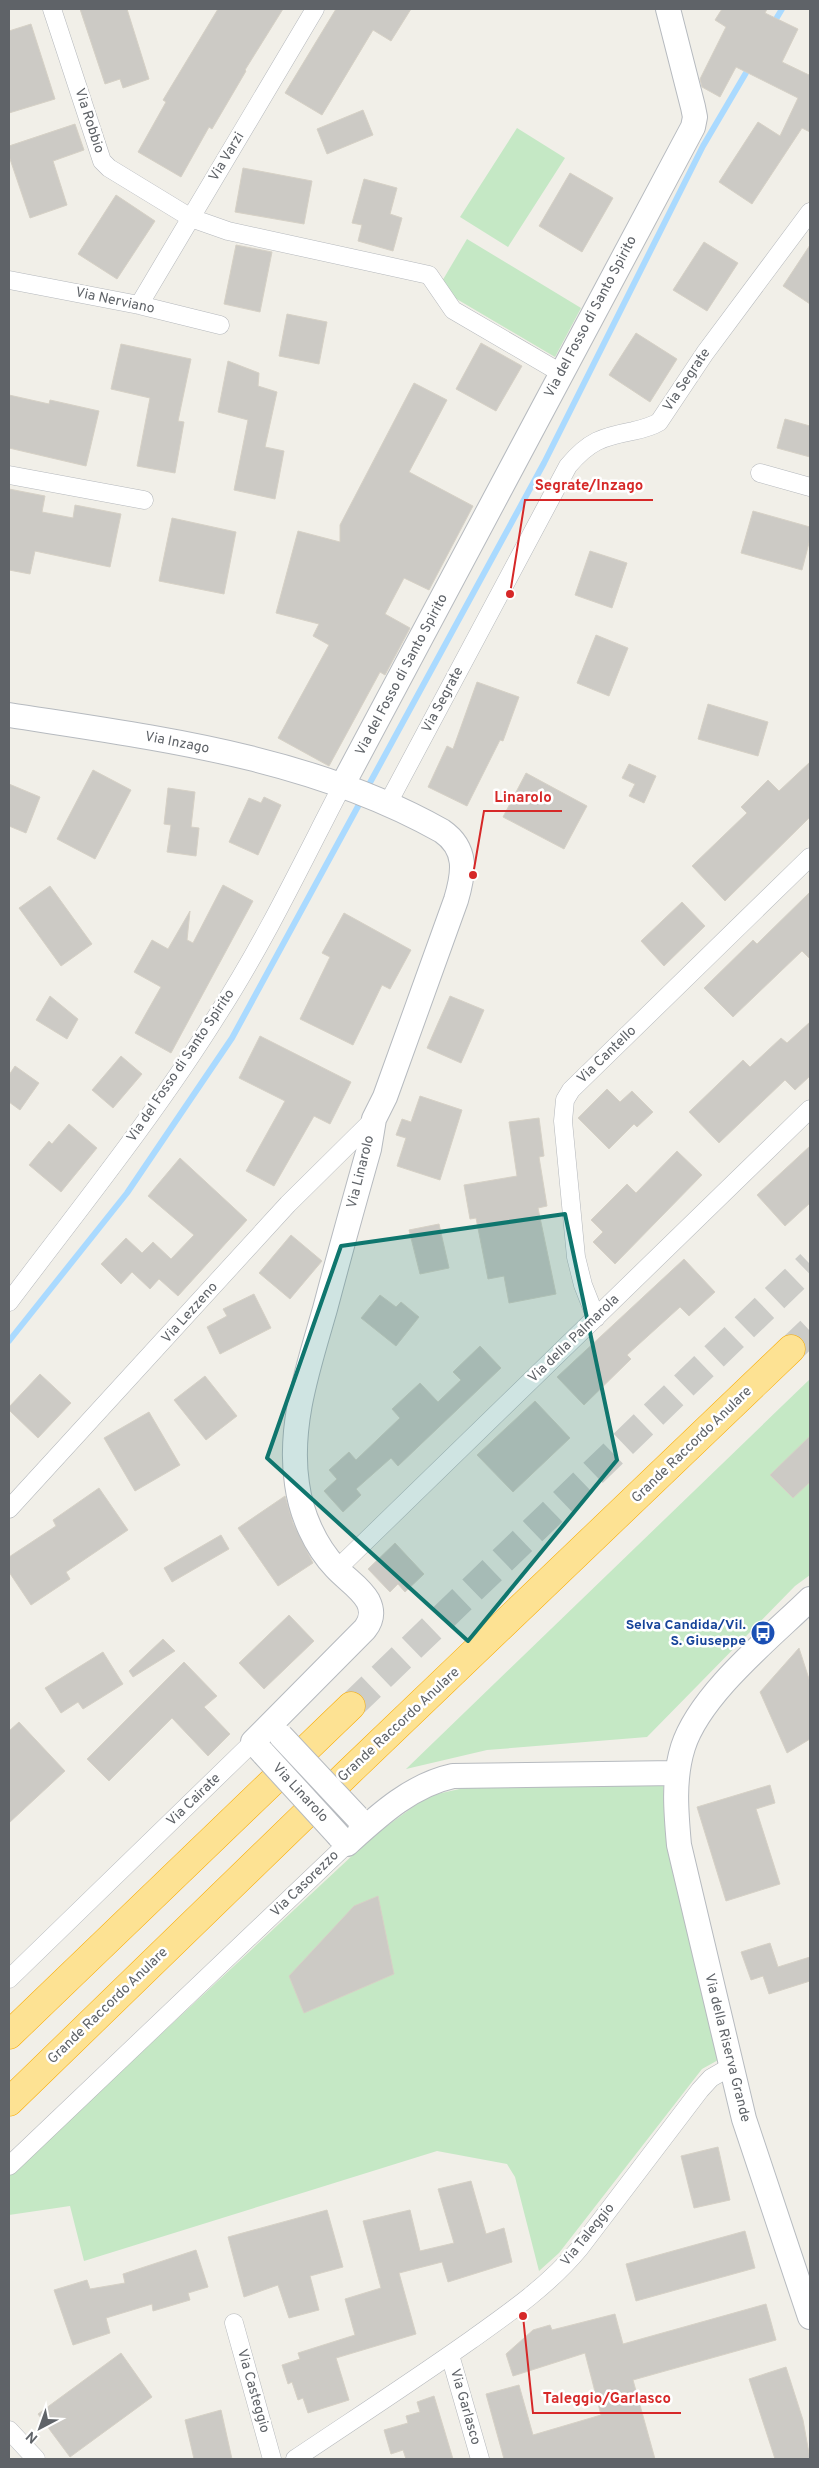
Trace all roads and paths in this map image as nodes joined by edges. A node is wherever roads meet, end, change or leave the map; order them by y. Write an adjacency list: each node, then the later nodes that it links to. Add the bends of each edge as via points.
1 (52, 9): 5 (street, Via Robbio, via 102,161)
2 (315, 9): 5 (street, Via Varzi)
3 (668, 9): 9 (street, Via del Fosso di Santo Spirito, via 693,107 694,124)
4 (810, 212): 16 (street, Via Segrate, via 705,353 659,422 647,428 601,438 585,448 568,466)
5 (191, 218): 7 (street, Via Varzi); 9 (street, Via Robbio, via 228,231 429,276 453,310)
6 (9, 280): 7 (street, Via Nerviano)
7 (139, 304): 8 (street, Via Nerviano)
8 (220, 325)
9 (561, 373): 15 (street, Via del Fosso di Santo Spirito)
10 (760, 473): 12 (street)
11 (9, 474): 13 (street)
12 (810, 487)
13 (144, 500)
14 (9, 715): 15 (street, Via Inzago, via 204,748)
15 (343, 784): 16 (street, Via Linarolo); 20 (street, Via del Fosso di Santo Spirito, via 238,981 202,1039 153,1110)
16 (388, 804): 19 (street, Via Linarolo, via 449,836 460,851 463,874 385,1097)
17 (810, 857): 21 (street, Via Cantello, via 571,1090 565,1100 564,1132 576,1257)
18 (810, 1109): 21 (street, Via della Palmarola)
19 (374, 1119): 23 (street, Via Lezzeno, via 288,1204); 24 (street, Via Linarolo, via 369,1149 309,1368 295,1439 295,1469 301,1502 315,1539)
20 (9, 1302)
21 (596, 1318): 24 (street, Via della Palmarola)
22 (791, 1349): 36 (highway, Grande Raccordo Anulare)
23 (9, 1508)
24 (337, 1570): 26 (street, Via Linarolo, via 364,1596)
25 (810, 1598): 30 (street, Via della Riserva Grande, via 736,1668 715,1695 683,1746)
26 (371, 1615): 28 (street, Via Cairate, via 365,1629)
27 (351, 1706): 34 (highway)
28 (276, 1730): 29 (street, Via Cairate); 31 (street, Via Linarolo, bridge)
29 (259, 1748): 32 (street, Via Linarolo, bridge); 33 (street, Via Cairate)
30 (677, 1772): 31 (street, Via Casorezzo, via 453,1776 419,1787); 35 (street, Via della Riserva Grande, via 675,1807 679,1845)
31 (362, 1822): 32 (street, Via Casorezzo)
32 (343, 1840): 37 (street, Via Casorezzo)
33 (9, 1979)
34 (9, 2035)
35 (730, 2067): 38 (street, Via della Riserva Grande, via 747,2131); 40 (street, Via Taleggio, via 711,2078 700,2090 564,2266 508,2314)
36 (9, 2102)
37 (9, 2166)
38 (810, 2317)
39 (234, 2323): 43 (street, Via Casteggio)
40 (450, 2355): 44 (street, Via Taleggio); 45 (street, Via Garlasco)
41 (9, 2430): 42 (street)
42 (36, 2459)
43 (272, 2459)
44 (295, 2459)
45 (480, 2459)

